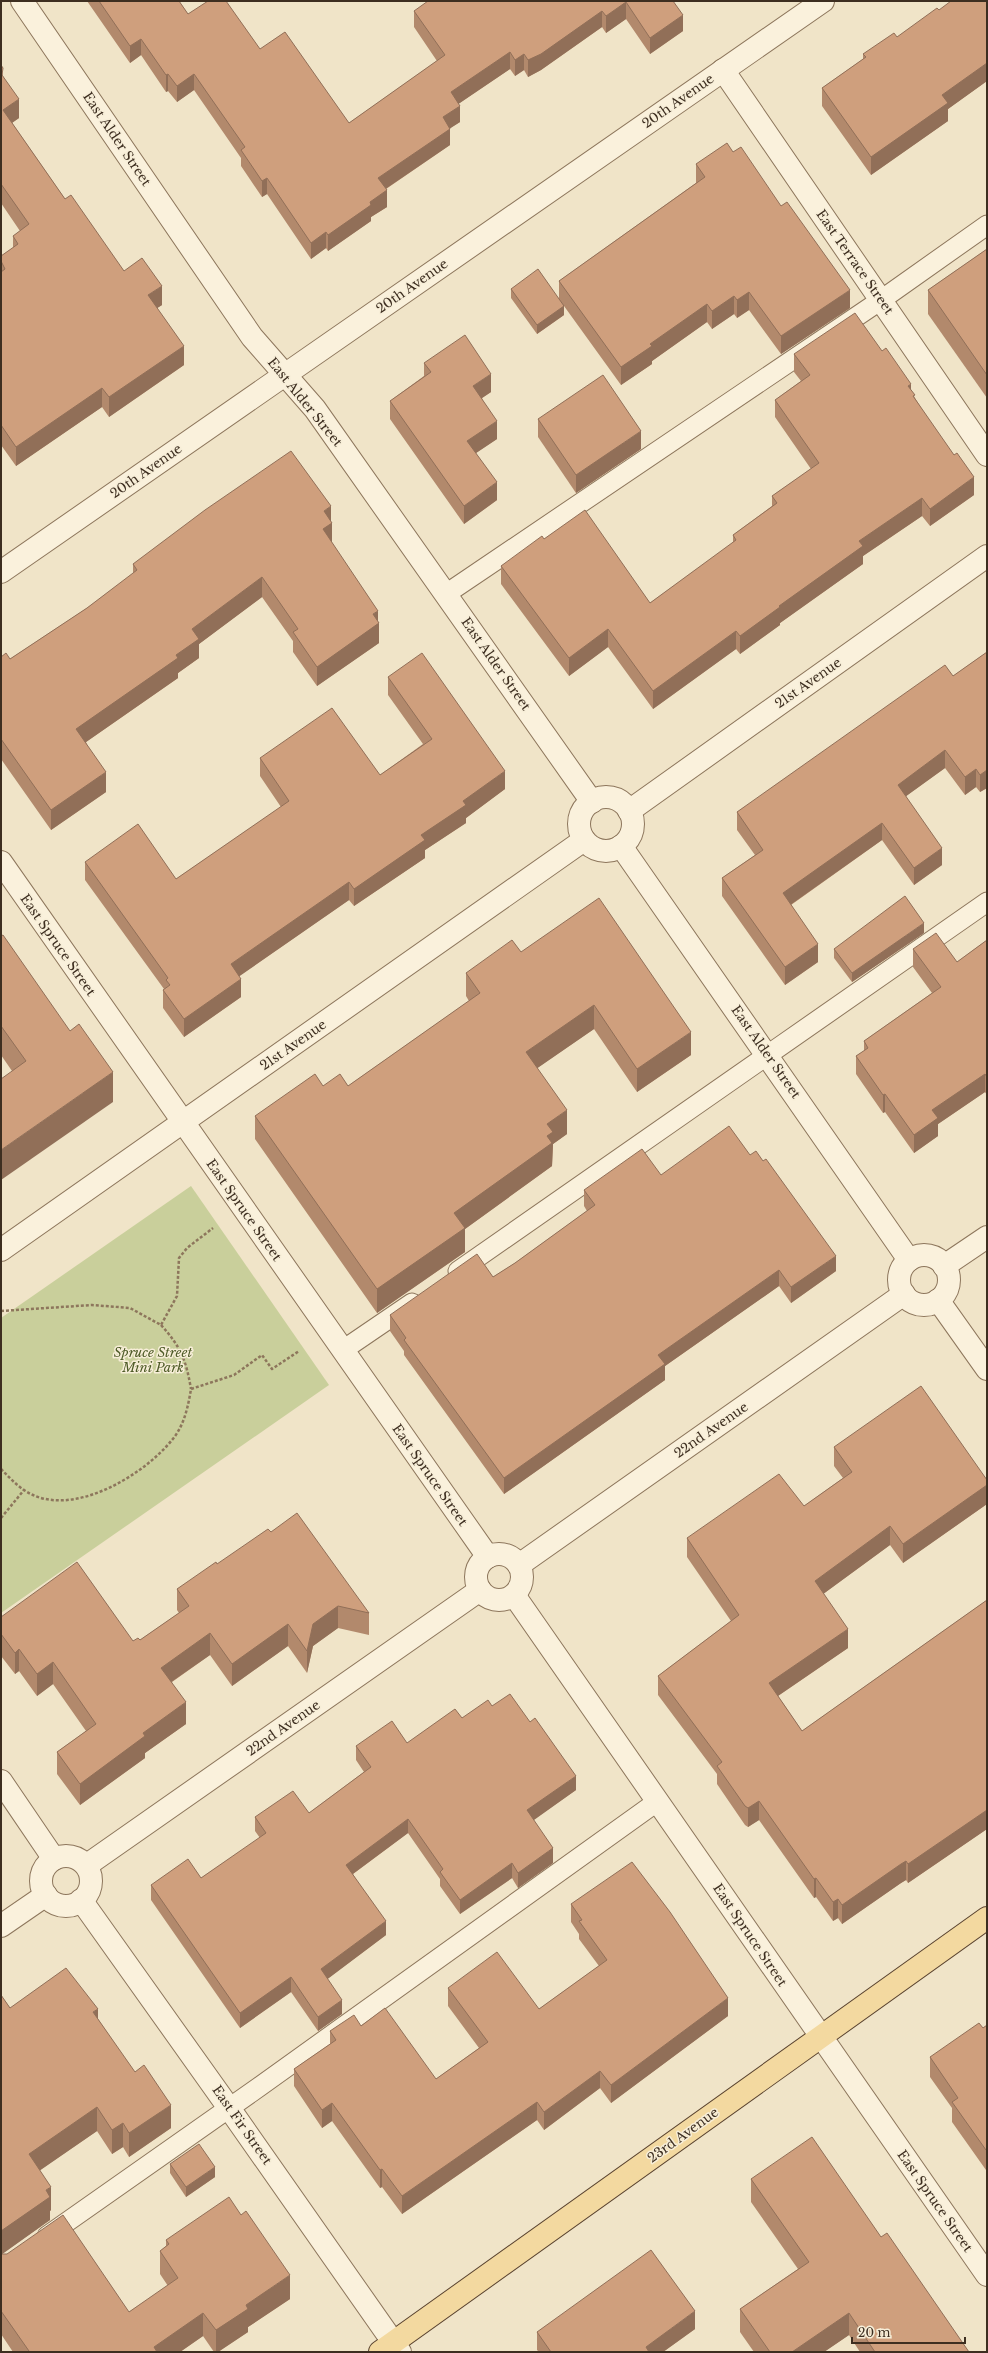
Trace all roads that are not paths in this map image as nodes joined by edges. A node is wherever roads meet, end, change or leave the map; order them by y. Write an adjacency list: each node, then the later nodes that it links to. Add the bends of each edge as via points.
1 (22, 1): 6 (street, East Alder Street, via 252,337)
2 (823, 1): 3 (street, 20th Avenue)
3 (723, 70): 5 (street, East Terrace Street); 6 (street, 20th Avenue)
4 (987, 225): 5 (lane)
5 (881, 300): 7 (street, East Terrace Street); 10 (lane)
6 (284, 374): 9 (street, 20th Avenue); 10 (street, East Alder Street, via 315,409)
7 (987, 455)
8 (987, 556): 12 (street, 21st Avenue)
9 (1, 572)
10 (446, 594): 11 (street, East Alder Street)
11 (592, 802): 12 (street, via 611,798 620,802); 13 (street, via 582,811 580,820 579,828)
12 (629, 811): 14 (street, via 633,825 631,834)
13 (584, 840): 14 (street, via 602,851 611,851); 18 (street, 21st Avenue)
14 (621, 846): 17 (street, East Alder Street)
15 (1, 862): 18 (street, East Spruce Street)
16 (987, 902): 17 (lane)
17 (769, 1055): 21 (street, East Alder Street); 25 (lane)
18 (182, 1123): 20 (street, 21st Avenue); 25 (street, East Spruce Street)
19 (987, 1237): 22 (street)
20 (1, 1250)
21 (909, 1260): 22 (street, via 921,1255 929,1256); 23 (street, via 899,1275 899,1283)
22 (944, 1266): 24 (street, via 948,1280 947,1289)
23 (904, 1294): 24 (street, via 912,1302 920,1305 928,1305); 28 (street, 22nd Avenue)
24 (938, 1300): 26 (street)
25 (343, 1350): 27 (street, East Spruce Street)
26 (987, 1369)
27 (488, 1557): 28 (street, via 504,1554); 29 (street, via 478,1566 476,1573)
28 (518, 1565): 30 (street, via 522,1578 521,1586)
29 (480, 1590): 30 (street, via 488,1598 495,1600 503,1600); 34 (street, 22nd Avenue)
30 (514, 1595): 32 (street, East Spruce Street)
31 (1, 1781): 33 (street)
32 (658, 1801): 39 (street, East Spruce Street); 40 (lane)
33 (54, 1859): 34 (street, via 64,1855 72,1856); 35 (street, via 45,1867 42,1875 41,1883)
34 (87, 1865): 36 (street, via 92,1882 90,1890)
35 (46, 1895): 36 (street, via 61,1905 69,1906); 38 (street)
36 (81, 1900): 40 (street, East Fir Street)
37 (987, 1918): 39 (main road, 23rd Avenue)
38 (1, 1926)
39 (820, 2036): 42 (street, East Spruce Street); 43 (main road, 23rd Avenue)
40 (229, 2108): 41 (lane); 43 (street, East Fir Street)
41 (31, 2247)
42 (987, 2275)
43 (391, 2349)

